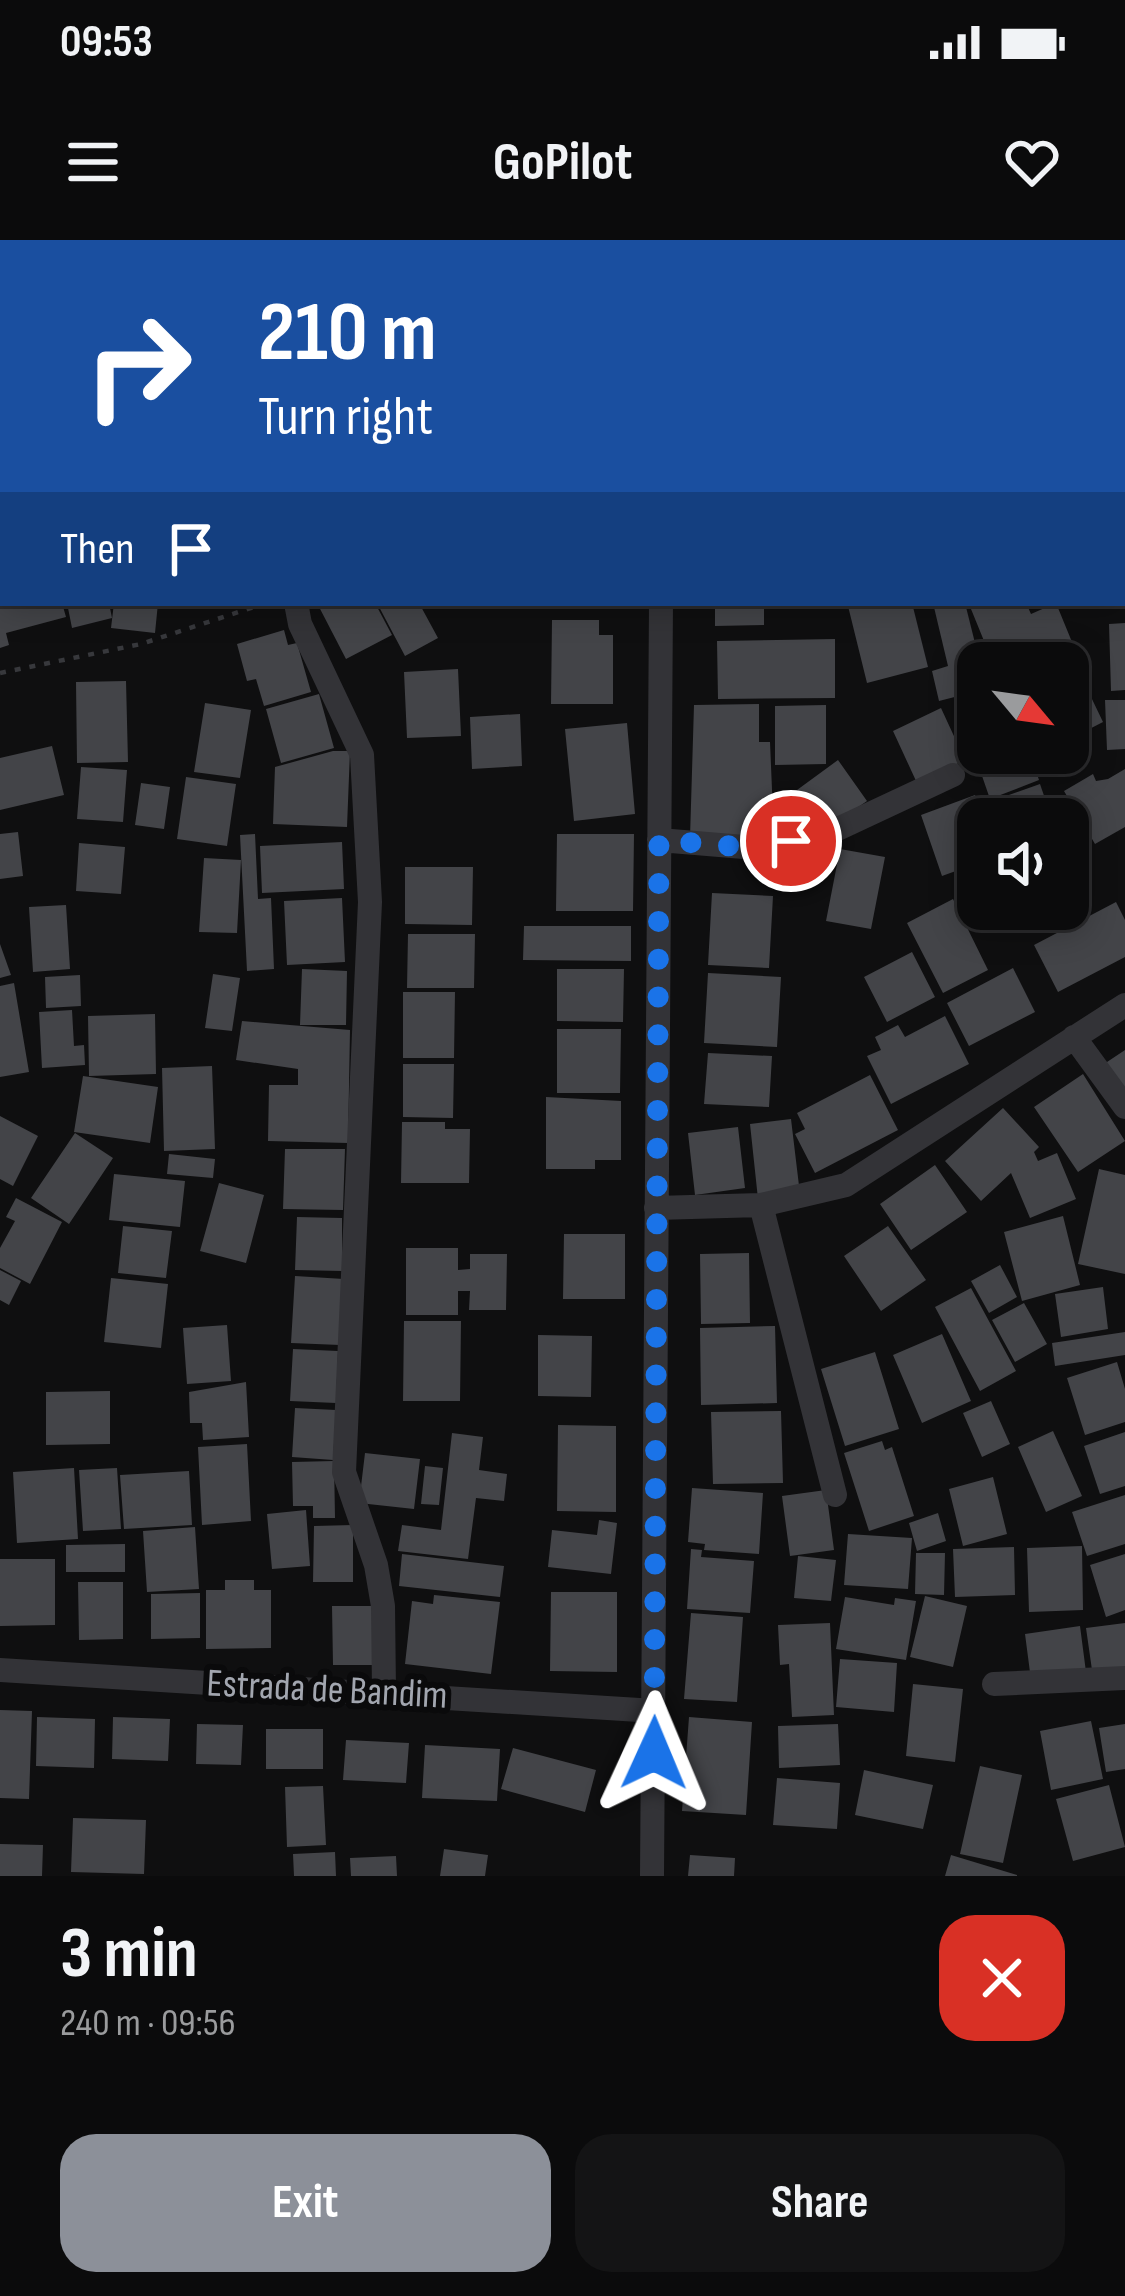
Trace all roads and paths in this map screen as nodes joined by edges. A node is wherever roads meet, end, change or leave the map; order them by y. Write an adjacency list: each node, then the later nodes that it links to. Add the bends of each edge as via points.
1 (257, 606): 4 (path, via 141,644)
2 (297, 606): 16 (street, via 362,754 370,902 344,1472 376,1565)
3 (661, 606): 6 (street)
4 (0, 673)
5 (953, 775): 6 (street, via 827,834 756,848)
6 (659, 840): 11 (street)
7 (1125, 1005): 8 (street)
8 (1074, 1037): 9 (street); 10 (street, via 846,1185)
9 (1125, 1107)
10 (761, 1205): 11 (street); 12 (street)
11 (656, 1208): 17 (street)
12 (835, 1495)
13 (0, 1670): 16 (street, Estrada de Bandim)
14 (1125, 1678): 15 (street)
15 (994, 1684)
16 (384, 1691): 17 (street, Estrada de Bandim)
17 (655, 1712): 18 (street)
18 (652, 1876)

